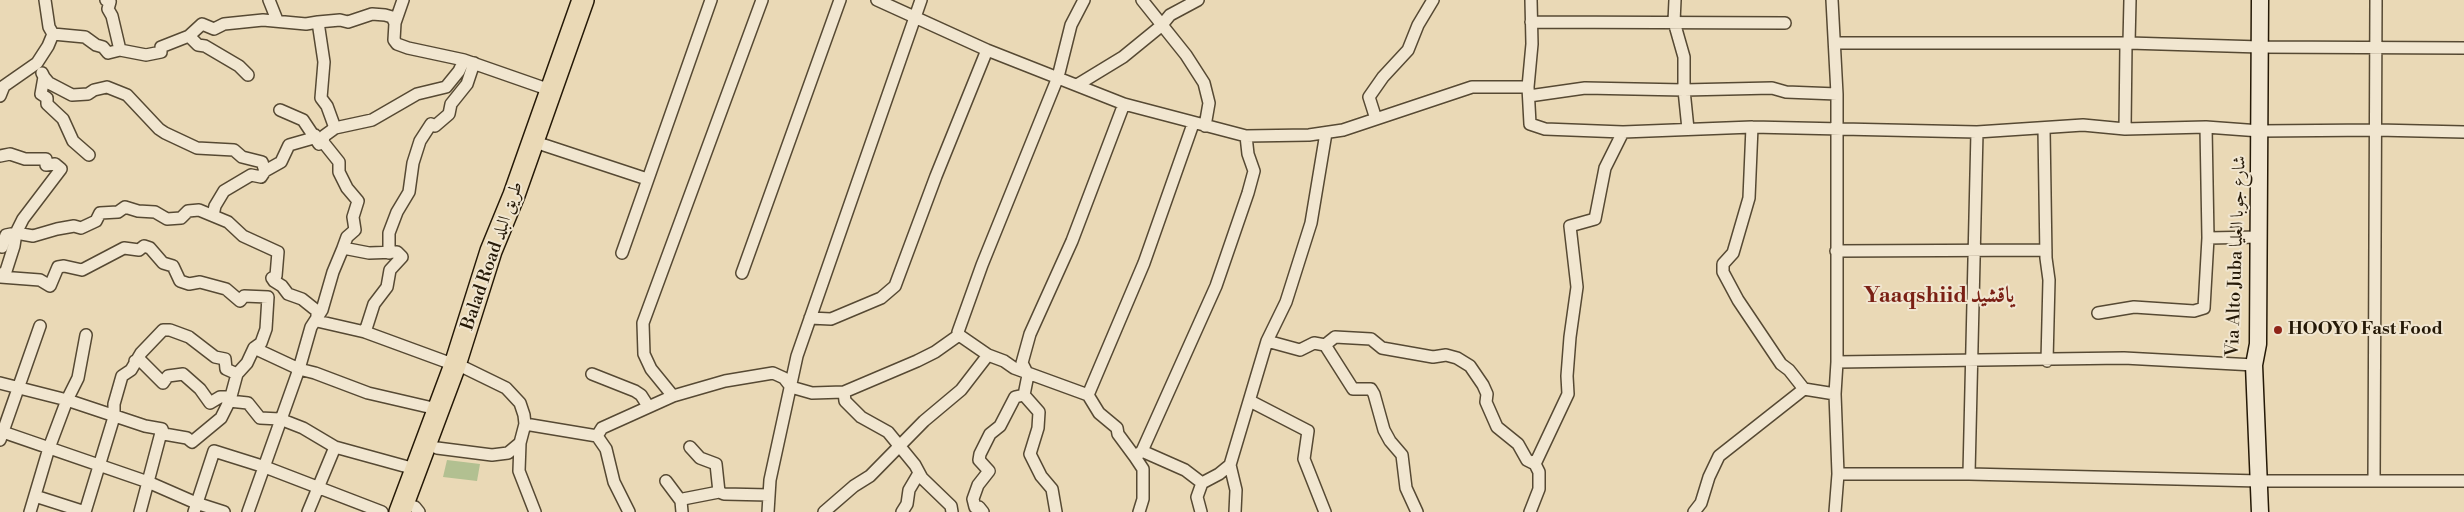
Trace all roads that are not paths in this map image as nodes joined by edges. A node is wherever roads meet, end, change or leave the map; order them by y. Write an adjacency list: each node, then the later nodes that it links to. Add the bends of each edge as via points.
1 (45, 0): 30 (street)
2 (106, 0): 37 (street, via 110,2 108,9)
3 (269, 0): 23 (street)
4 (403, 0): 27 (street)
5 (583, 0): 45 (highway, Balad Road طريق البلد)
6 (596, 0): 70 (highway, Balad Road طريق البلد)
7 (712, 0): 74 (street)
8 (762, 0): 118 (street, via 643,324 644,354)
9 (840, 0): 86 (street)
10 (877, 0): 22 (street)
11 (921, 0): 22 (street)
12 (1084, 0): 43 (street, via 1071,25)
13 (1142, 0): 29 (street)
14 (1198, 0): 29 (street, via 1170,15)
15 (1432, 0): 52 (street, via 1408,50 1369,97)
16 (1531, 0): 25 (street)
17 (1675, 0): 26 (street)
18 (1832, 0): 32 (street)
19 (2130, 0): 33 (street)
20 (2260, 0): 35 (street, Via Alto Juba شارع جوبا العليا)
21 (2376, 0): 34 (street)
22 (915, 16): 38 (street); 91 (street)
23 (277, 20): 24 (street, via 306,24); 31 (street, via 224,24 214,29 202,24)
24 (318, 22): 27 (street, via 348,22 378,14 392,17); 57 (street, via 324,62 321,98)
25 (1532, 22): 26 (street); 47 (street)
26 (1674, 22): 28 (street); 46 (street, via 1684,57)
27 (395, 23): 39 (street, via 394,40 397,44)
28 (1785, 23)
29 (1161, 26): 44 (street, via 1124,57); 54 (street, via 1190,59 1206,88 1209,103)
30 (53, 34): 37 (street, via 85,38 108,53); 40 (street)
31 (189, 36): 37 (street, via 161,47 161,52 146,55); 41 (street, via 198,45 239,66)
32 (1835, 43): 33 (street); 48 (street)
33 (2128, 44): 35 (street); 61 (street)
34 (2376, 46): 35 (street); 36 (street); 62 (street)
35 (2260, 47): 63 (street, Via Alto Juba شارع جوبا العليا)
36 (2464, 48)
37 (120, 50)
38 (987, 50): 43 (street); 91 (street, via 895,286 881,298 831,319)
39 (469, 62): 45 (street); 57 (street, via 446,86 417,94 372,120); 84 (street, via 466,84 450,104 449,114 435,126 431,124 417,148 409,192 396,212 389,233)
40 (37, 63): 42 (street); 49 (street, via 4,86)
41 (248, 75)
42 (44, 77): 71 (street, via 41,94 63,119 73,141); 73 (street, via 48,83 72,95 88,94 107,87 127,95 165,133 198,148 234,150 242,157 262,162)
43 (1058, 77): 44 (street); 96 (street, via 958,327)
44 (1077, 84): 50 (street)
45 (550, 90): 106 (highway, Balad Road طريق البلد, via 491,251)
46 (1684, 90): 47 (street, via 1585,88); 48 (street, via 1772,88 1786,92); 58 (street)
47 (1529, 91): 52 (street, via 1472,87); 64 (street, via 1530,124 1536,128)
48 (1837, 94): 59 (street)
49 (0, 96)
50 (1124, 104): 53 (street); 110 (street, via 1072,241 1030,334 1022,363)
51 (280, 110): 69 (street, via 303,120)
52 (1376, 119): 67 (street)
53 (1193, 124): 54 (street); 119 (street, via 1144,263)
54 (1205, 126): 68 (street)
55 (1752, 127): 58 (street); 59 (street); 114 (street, via 1749,198 1733,253 1723,264 1723,272 1781,364)
56 (2206, 127): 61 (street); 63 (street); 78 (street)
57 (336, 128): 69 (street)
58 (1688, 129): 64 (street)
59 (1836, 129): 65 (street); 83 (street)
60 (2044, 129): 61 (street, via 2083,125); 65 (street); 82 (street)
61 (2125, 129)
62 (2376, 130): 63 (street); 66 (street); 150 (street)
63 (2260, 131): 77 (street, Via Alto Juba شارع جوبا العليا)
64 (1623, 132): 138 (street, via 1605,168 1595,219 1570,226 1577,287 1570,337 1568,394)
65 (1977, 132): 81 (street)
66 (2464, 132)
67 (1326, 133): 68 (street); 97 (street, via 1311,223 1286,302)
68 (1246, 136): 137 (street, via 1254,171 1248,193 1216,286)
69 (319, 139): 73 (street, via 289,145 280,162); 80 (street, via 339,162 339,172 346,188 358,201 353,217 355,230 346,237)
70 (544, 145): 74 (street); 106 (highway, Balad Road طريق البلد)
71 (89, 155)
72 (0, 156): 76 (street, via 10,154 25,159 46,159 46,165 55,164 61,169)
73 (266, 171): 75 (street, via 261,177 251,175 224,191)
74 (647, 178): 85 (street)
75 (213, 215): 76 (street, via 199,210 188,211 181,218 167,219 155,212 125,207 118,212 100,213 96,221 81,228 74,226 33,236); 88 (street, via 228,222 244,236 278,252 276,276 272,278)
76 (16, 233): 79 (street, via 6,235); 87 (street, via 6,271)
77 (2258, 237): 78 (street); 105 (street, Via Alto Juba شارع جوبا العليا, via 2258,344)
78 (2208, 238): 90 (street, via 2204,308 2194,311 2134,307)
79 (2, 248)
80 (343, 248): 84 (street); 92 (street)
81 (1975, 249): 82 (street); 83 (street); 102 (street)
82 (2046, 250): 103 (street, via 2049,280)
83 (1836, 251): 104 (street)
84 (389, 253): 94 (street, via 397,252 402,257 390,269 387,286 374,304)
85 (622, 253)
86 (742, 273)
87 (0, 276): 89 (street, via 40,280 50,286 58,267 82,270 124,248 139,250 144,246 150,248 163,263 173,266 180,281 226,289 240,301 244,296 268,297)
88 (279, 285): 89 (street); 92 (street, via 317,311)
89 (268, 307): 99 (street, via 266,329 261,343)
90 (2098, 313)
91 (810, 318): 113 (street)
92 (317, 321): 94 (street); 107 (street, via 311,327)
93 (40, 326): 112 (street)
94 (365, 332): 106 (street)
95 (86, 335): 120 (street, via 78,378)
96 (959, 335): 100 (street); 115 (street, via 923,358)
97 (1267, 341): 98 (street, via 1300,350 1314,344); 122 (street)
98 (1324, 345): 138 (street, via 1336,337 1371,339 1382,348 1457,358 1470,366 1484,385 1486,402 1497,427 1520,447 1527,460); 178 (street, via 1353,389 1371,390 1374,394 1384,430 1402,454 1406,488)
99 (254, 348): 107 (street); 108 (street)
100 (988, 355): 110 (street, via 1004,360); 132 (street, via 961,390)
101 (135, 361): 108 (street, via 163,330 170,330 189,338 215,357 225,359 226,369); 121 (street, via 141,361 163,383 168,376 183,374 210,403 220,397); 125 (street, via 131,370 122,376)
102 (1973, 361): 103 (street); 104 (street); 145 (street)
103 (2047, 361): 105 (street, via 2124,358)
104 (1837, 362): 116 (street)
105 (2254, 365): 147 (street, Via Alto Juba شارع جوبا العليا)
106 (460, 366): 124 (highway, Balad Road طريق البلد); 127 (street, via 506,388 520,403); 136 (highway, Balad Road طريق البلد)
107 (299, 369): 124 (street, via 368,393); 126 (street)
108 (237, 374): 121 (street)
109 (592, 374): 123 (street, via 635,391)
110 (1028, 375): 117 (street); 119 (street)
111 (0, 383): 112 (street)
112 (17, 387): 120 (street); 129 (street)
113 (791, 387): 115 (street, via 812,393); 118 (street, via 784,378 773,373 725,380); 154 (street)
114 (1804, 389): 116 (street); 180 (street, via 1719,456 1701,504)
115 (844, 392): 132 (street, via 845,401 861,417 888,432)
116 (1835, 394): 144 (street)
117 (1024, 395): 172 (street, via 1015,397 980,454 979,460 989,471 978,485 973,499 975,506); 173 (street, via 1039,412 1030,454 1052,489)
118 (673, 396): 123 (street)
119 (1088, 396): 137 (street, via 1099,413)
120 (67, 400): 125 (street); 135 (street)
121 (230, 400): 126 (street, via 248,403 260,418); 128 (street, via 221,418 192,442 164,434)
122 (1250, 401): 139 (street); 177 (street, via 1308,431 1304,460)
123 (648, 406): 130 (street, via 602,428)
124 (437, 409): 142 (highway, Balad Road طريق البلد)
125 (114, 417): 128 (street); 140 (street)
126 (280, 419): 133 (street); 141 (street)
127 (525, 424): 130 (street); 131 (street)
128 (162, 428): 149 (street)
129 (1, 435): 135 (street)
130 (597, 436): 167 (street, via 606,449 614,482)
131 (520, 443): 136 (street, via 508,453 492,455); 166 (street, via 519,471)
132 (899, 445): 143 (street); 169 (street, via 870,476)
133 (335, 447): 142 (street); 152 (street)
134 (690, 447): 153 (street, via 700,458 716,464)
135 (50, 448): 140 (street); 155 (street)
136 (437, 448): 158 (highway, Balad Road طريق البلد)
137 (1139, 454): 151 (street, via 1184,470); 174 (street, via 1143,469 1143,499)
138 (1535, 464): 179 (street, via 1539,472 1539,488)
139 (1230, 465): 151 (street); 176 (street, via 1236,490)
140 (99, 466): 149 (street); 160 (street)
141 (264, 467): 152 (street); 157 (street, via 214,451); 163 (street)
142 (416, 469): 158 (highway, Balad Road طريق البلد)
143 (919, 473): 170 (street); 171 (street, via 951,506)
144 (1838, 474): 145 (street); 181 (street)
145 (1969, 474): 147 (street)
146 (666, 481): 156 (street)
147 (2260, 481): 150 (street); 182 (street, Via Alto Juba شارع جوبا العليا)
148 (2464, 481): 150 (street)
149 (148, 482): 157 (street); 161 (street)
150 (2374, 482)
151 (1202, 484): 175 (street, via 1197,497)
152 (317, 488): 164 (street); 165 (street)
153 (719, 492): 154 (street); 156 (street, via 684,499)
154 (769, 495): 168 (street)
155 (35, 496): 159 (street); 160 (street)
156 (682, 507)
157 (195, 508): 162 (street)
158 (412, 511)
159 (30, 512)
160 (85, 512)
161 (140, 512)
162 (224, 512)
163 (248, 512)
164 (308, 512)
165 (382, 512)
166 (535, 512)
167 (629, 512)
168 (768, 512)
169 (824, 512)
170 (902, 512)
171 (952, 512)
172 (983, 512)
173 (1056, 512)
174 (1139, 512)
175 (1201, 512)
176 (1235, 512)
177 (1326, 512)
178 (1417, 512)
179 (1530, 512)
180 (1694, 512)
181 (1835, 512)
182 (2260, 512)

